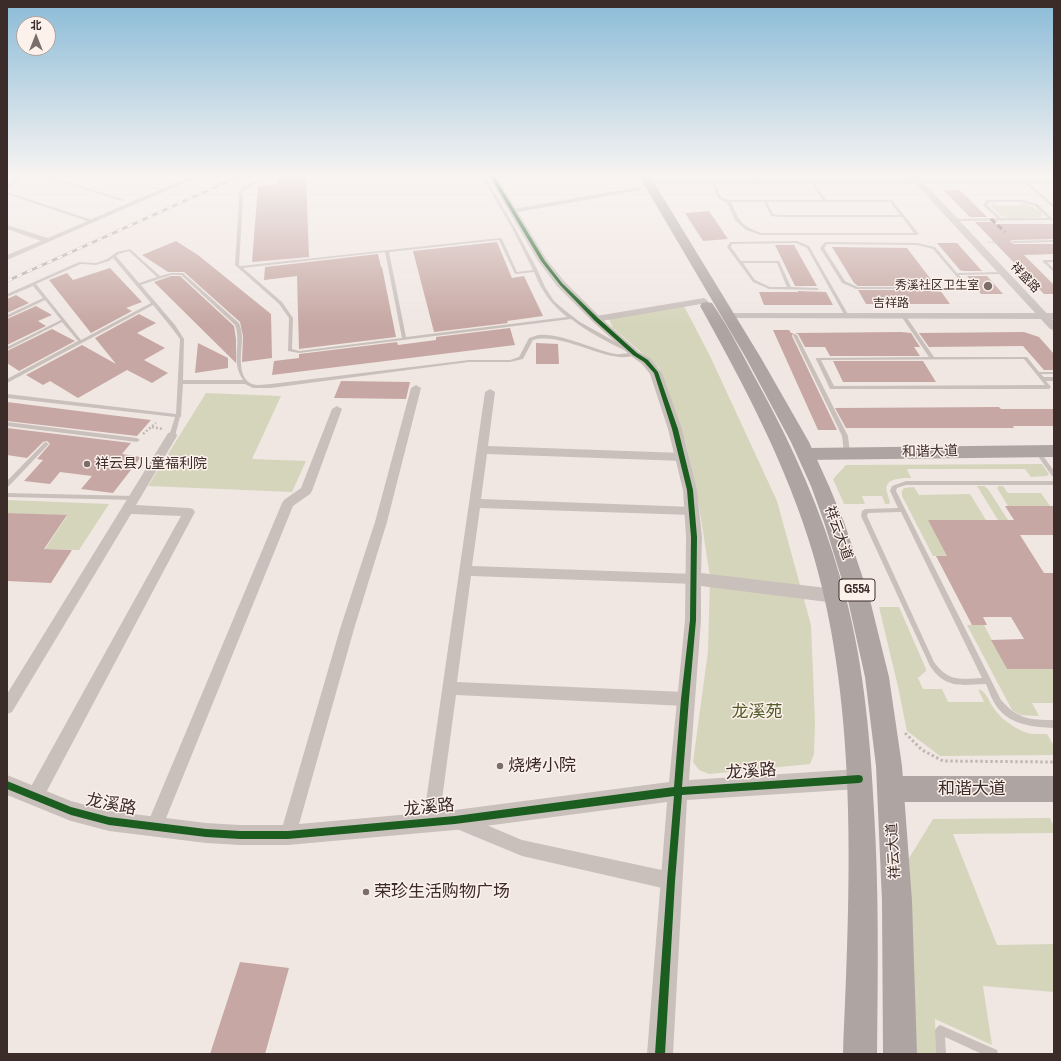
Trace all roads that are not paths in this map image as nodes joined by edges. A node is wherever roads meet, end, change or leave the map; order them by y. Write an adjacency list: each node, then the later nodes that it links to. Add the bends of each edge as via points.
1 (82, 226): 11 (street)
2 (239, 226): 19 (lane)
3 (511, 226): 20 (lane)
4 (522, 226): 39 (street, via 543,261 569,293)
5 (665, 226): 32 (highway, 祥云大道 / G554)
6 (665, 226): 32 (highway, 祥云大道 / G554)
7 (742, 226): 8 (lane, via 762,234 917,234)
8 (910, 226)
9 (958, 226): 22 (street, 祥盛路)
10 (7, 227): 11 (street)
11 (47, 240): 16 (street)
12 (1013, 242): 13 (lane)
13 (1054, 242)
14 (387, 251): 19 (lane); 20 (lane, via 500,239 516,273); 43 (lane)
15 (114, 257): 24 (lane, via 118,253 130,250); 25 (lane, via 96,264 80,263); 26 (lane)
16 (7, 258)
17 (1054, 261): 21 (lane, via 1044,261)
18 (740, 262): 27 (lane, via 754,281 769,288); 27 (lane, via 778,262); 33 (lane, via 729,247 731,243 797,242 808,246)
19 (239, 267): 43 (lane, via 281,303 291,318 290,350 299,352)
20 (536, 271): 38 (lane, via 553,303)
21 (1054, 271)
22 (1003, 273): 23 (lane); 35 (street, 祥盛路)
23 (956, 274): 23 (lane, via 934,248 917,244 826,243 822,248 843,282 857,288 958,288 964,283)
24 (160, 278): 26 (lane); 54 (lane, via 182,274 237,324 240,331 239,367)
25 (34, 284): 29 (lane); 30 (lane)
26 (138, 285): 31 (lane)
27 (790, 288): 28 (lane)
28 (817, 289)
29 (7, 296)
30 (46, 298): 37 (lane); 40 (lane)
31 (154, 303): 44 (lane); 53 (lane, via 182,339)
32 (715, 312): 33 (street, 吉祥路); 39 (street, 吉祥路); 68 (highway, 祥云大道 / G554, via 779,402); 80 (highway, 祥云大道 / G554, via 786,455 812,520)
33 (847, 316): 34 (street, 吉祥路)
34 (903, 316): 35 (street, 吉祥路); 47 (lane)
35 (1044, 316): 36 (street, 吉祥路); 41 (street, 祥盛路)
36 (1054, 316)
37 (7, 317)
38 (571, 318): 43 (lane); 46 (lane)
39 (596, 319): 46 (street)
40 (63, 320): 44 (lane); 45 (lane)
41 (1054, 327)
42 (795, 335): 67 (lane, via 845,436)
43 (404, 339)
44 (81, 342): 52 (lane)
45 (7, 349)
46 (634, 354): 54 (lane, via 614,355 541,336 531,339 521,358 510,361 469,361 271,386 253,386); 69 (street, via 646,361 659,379)
47 (932, 358): 48 (lane, via 1025,358); 50 (lane, via 818,359 832,388 1049,387)
48 (1037, 373): 49 (lane); 50 (lane)
49 (1054, 373)
50 (1042, 379): 51 (lane)
51 (1054, 379)
52 (7, 381)
53 (181, 382): 54 (lane); 59 (lane)
54 (246, 382)
55 (416, 388): 95 (street, via 381,522 347,629)
56 (490, 392): 64 (street)
57 (7, 396): 59 (lane)
58 (337, 409): 94 (street, via 306,491 288,503)
59 (179, 416): 61 (lane)
60 (7, 424): 62 (lane)
61 (172, 436): 75 (street)
62 (137, 440)
63 (46, 444): 72 (lane)
64 (482, 450): 69 (street); 74 (street)
65 (1037, 451): 66 (main road, 和谐大道); 67 (main road, 和谐大道); 70 (lane)
66 (1054, 451)
67 (848, 453): 68 (main road, 和谐大道)
68 (806, 454): 88 (highway, 祥云大道 / G554, via 844,548 869,635 883,715)
69 (683, 457): 77 (street)
70 (1054, 475)
71 (1054, 483): 76 (lane, via 898,484 893,491)
72 (7, 485)
73 (7, 495): 75 (lane)
74 (475, 503): 77 (street); 78 (street)
75 (132, 504): 84 (street); 91 (street, via 190,512)
76 (902, 510): 81 (lane); 81 (lane, via 872,510 865,512 864,516 932,664 940,676 950,681)
77 (693, 511): 79 (street)
78 (466, 570): 79 (street); 82 (street)
79 (695, 579): 80 (street); 83 (street)
80 (835, 596): 86 (highway, 祥云大道 / G554, via 850,673)
81 (988, 681): 85 (lane, via 1004,710 1018,720 1026,723)
82 (449, 688): 83 (street); 93 (street)
83 (685, 699): 90 (street)
84 (7, 708)
85 (1054, 724)
86 (859, 779): 88 (highway); 90 (street, 龙溪路); 98 (highway, 祥云大道 / G554, via 863,912)
87 (7, 785): 91 (street, 龙溪路)
88 (891, 789): 89 (main road, 和谐大道); 99 (highway, 祥云大道 / G554, via 898,924)
89 (1054, 790)
90 (678, 791): 92 (street, 龙溪路); 96 (street)
91 (35, 796): 94 (street, 龙溪路, via 71,811 109,821)
92 (455, 820): 93 (street, 龙溪路); 96 (street, via 522,848)
93 (431, 822): 95 (street, 龙溪路)
94 (154, 827): 95 (street, 龙溪路, via 240,835)
95 (288, 835)
96 (671, 881): 97 (street)
97 (660, 1054)
98 (860, 1054)
99 (900, 1054)
100 (941, 1054): 101 (lane, via 940,1030)
101 (993, 1054)

